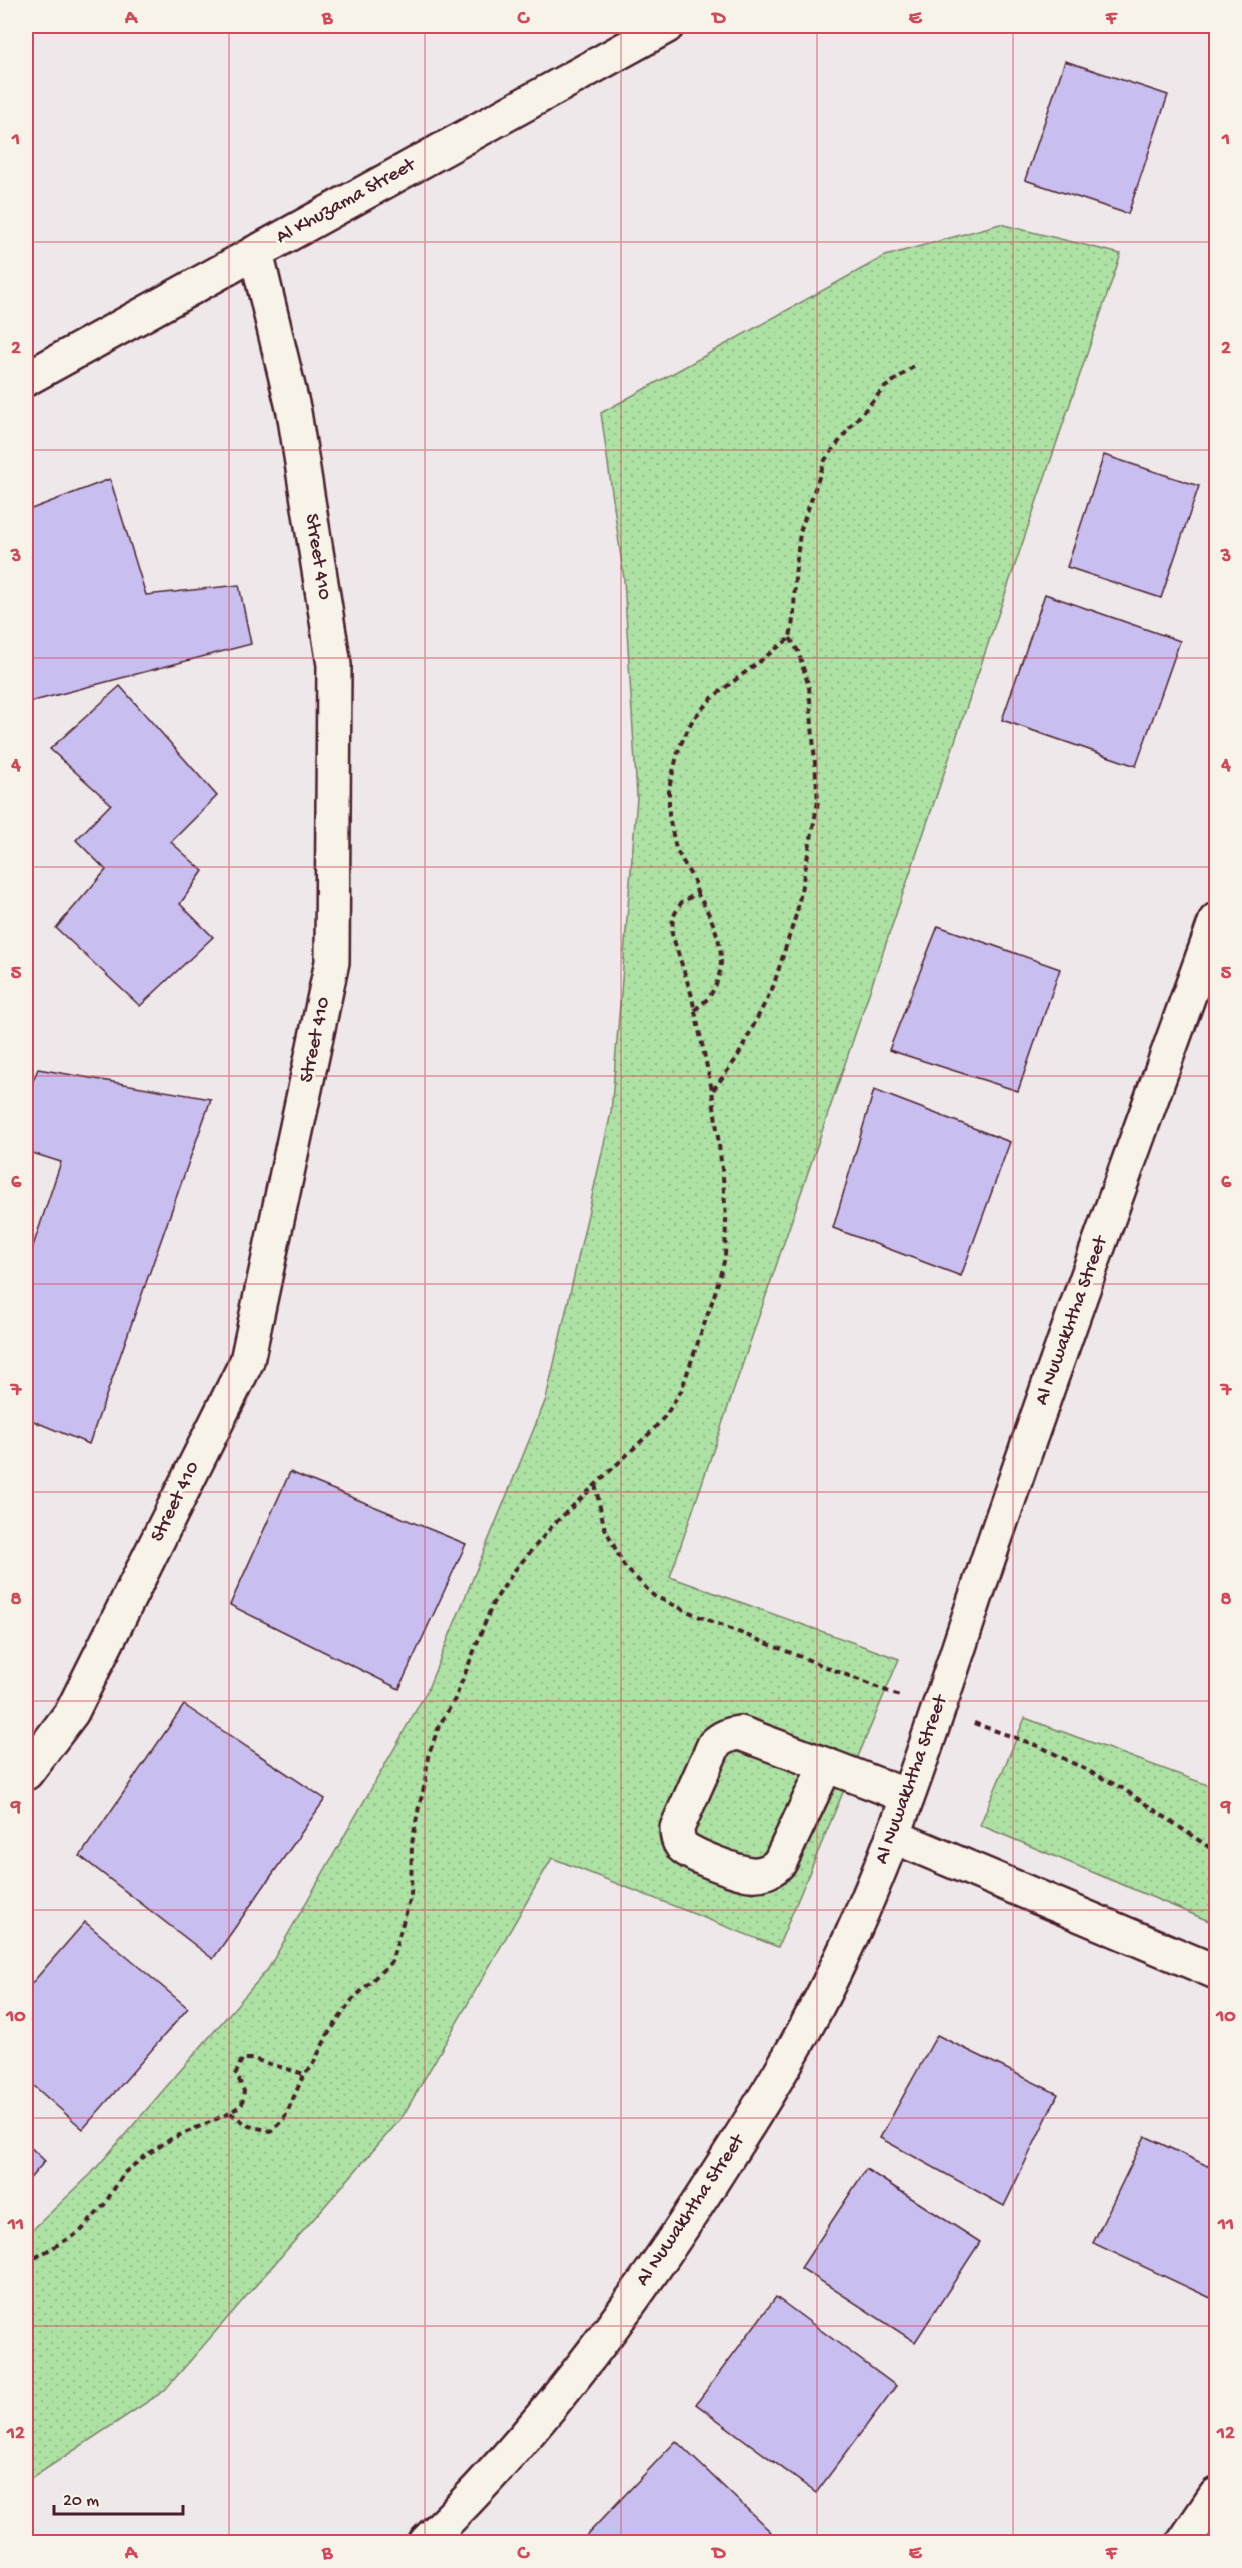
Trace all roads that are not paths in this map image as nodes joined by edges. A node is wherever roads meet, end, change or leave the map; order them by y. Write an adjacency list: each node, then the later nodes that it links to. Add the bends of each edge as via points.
1 (667, 26): 2 (street, Al Khuzama Street)
2 (256, 252): 3 (street, Al Khuzama Street); 6 (street, Street 410, via 294,412 334,665 332,962 247,1361 72,1712)
3 (26, 379)
4 (1216, 920): 7 (street, Al Nuwakhtha Street, via 1005,1508)
5 (826, 1765): 5 (street, via 740,1733 721,1738 677,1828 681,1845 743,1872 752,1874 775,1868); 7 (street)
6 (26, 1773)
7 (907, 1796): 8 (street, Al Nuwakhtha Street)
8 (893, 1836): 9 (street); 11 (street, Al Nuwakhtha Street, via 825,1991 774,2085 699,2202 549,2409 474,2496)
9 (1216, 1972)
10 (1216, 2494): 12 (street)
11 (426, 2542)
12 (1184, 2542)

